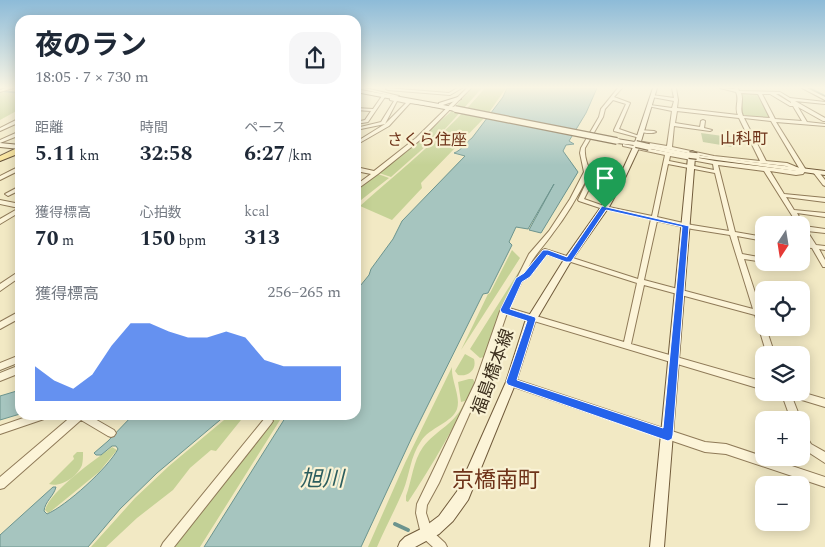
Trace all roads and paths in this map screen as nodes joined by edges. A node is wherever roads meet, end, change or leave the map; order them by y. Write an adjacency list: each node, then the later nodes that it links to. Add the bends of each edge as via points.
1 (371, 114): 20 (street)
2 (388, 114): 24 (street, via 383,123)
3 (398, 114): 31 (street)
4 (448, 114): 50 (street)
5 (476, 114): 32 (street, bridge)
6 (602, 114): 47 (street, via 583,148)
7 (623, 114): 30 (street, via 616,130)
8 (647, 114): 30 (street, 福島橋本線)
9 (673, 114): 21 (street)
10 (708, 114): 15 (street)
11 (740, 114): 15 (street)
12 (769, 114): 16 (street)
13 (799, 114): 22 (street)
14 (813, 114): 17 (street)
15 (742, 117): 16 (street); 42 (street)
16 (772, 120): 22 (street); 46 (street)
17 (825, 120)
18 (703, 121): 25 (street)
19 (15, 122): 26 (street)
20 (361, 122)
21 (672, 124): 25 (street); 37 (street)
22 (806, 124): 23 (street)
23 (825, 125)
24 (361, 128)
25 (702, 129): 27 (street)
26 (0, 130)
27 (710, 130)
28 (654, 132): 30 (street)
29 (15, 136): 33 (street)
30 (638, 140): 32 (street); 34 (street); 37 (street); 38 (street, bridge, via 649,147); 61 (street, 福島橋本線)
31 (361, 141)
32 (617, 141)
33 (0, 144): 35 (street)
34 (624, 145)
35 (15, 147)
36 (15, 151): 39 (main road)
37 (668, 151): 38 (street); 40 (street)
38 (693, 158): 40 (street); 41 (street); 42 (street); 46 (street); 48 (street); 68 (street)
39 (0, 159)
40 (667, 162): 66 (street)
41 (715, 163): 43 (street); 48 (street)
42 (764, 163): 46 (street, via 787,165)
43 (766, 169): 46 (street); 57 (street)
44 (15, 170): 52 (street)
45 (361, 170): 50 (street)
46 (803, 171): 49 (street)
47 (587, 172): 61 (street, via 591,178 581,200); 82 (street, via 573,200 531,256)
48 (718, 172): 71 (street)
49 (816, 172): 51 (street); 54 (street)
50 (376, 173): 53 (street)
51 (825, 173)
52 (0, 178)
53 (361, 184)
54 (825, 184)
55 (15, 190): 56 (street)
56 (8, 194)
57 (782, 195): 58 (street); 62 (street)
58 (825, 200)
59 (0, 202): 60 (street)
60 (15, 205)
61 (605, 208): 66 (street); 79 (street, 福島橋本線)
62 (792, 211): 64 (street); 65 (street)
63 (15, 213): 67 (street)
64 (825, 215)
65 (795, 216)
66 (655, 219): 68 (street); 83 (street)
67 (0, 222)
68 (685, 226): 71 (street); 85 (street)
69 (810, 228): 70 (street)
70 (825, 231)
71 (732, 234): 72 (street); 77 (street)
72 (755, 238)
73 (810, 241): 75 (street)
74 (810, 246): 75 (street)
75 (814, 247): 76 (street); 80 (street)
76 (825, 248)
77 (739, 256): 78 (street); 87 (street)
78 (755, 259)
79 (568, 260): 82 (street, via 545,251 527,275); 83 (street); 90 (street, 福島橋本線)
80 (825, 265)
81 (15, 278): 84 (street)
82 (519, 280): 86 (street)
83 (641, 282): 85 (street); 92 (street)
84 (0, 288)
85 (680, 293): 88 (street); 93 (street)
86 (505, 310): 90 (street); 113 (street, via 479,383 422,504)
87 (755, 310)
88 (755, 313)
89 (15, 319): 91 (street)
90 (532, 319): 92 (street); 98 (street, 福島橋本線)
91 (0, 326)
92 (627, 346): 93 (street)
93 (674, 359): 99 (street); 108 (street)
94 (15, 360): 95 (street)
95 (0, 367)
96 (15, 371): 97 (street)
97 (0, 377)
98 (511, 382): 108 (street); 113 (street, 福島橋本線, via 463,495 452,512)
99 (755, 383)
100 (810, 399): 101 (street)
101 (825, 403)
102 (29, 420): 106 (street)
103 (74, 420): 112 (street)
104 (89, 420): 107 (street)
105 (268, 421): 114 (street)
106 (0, 430)
107 (111, 433)
108 (668, 435): 111 (street, via 705,447 726,449); 117 (street)
109 (810, 448): 110 (street)
110 (824, 459)
111 (825, 482)
112 (0, 484)
113 (426, 534): 115 (street, 福島橋本線, via 414,538); 116 (street)
114 (167, 547)
115 (406, 547)
116 (441, 547)
117 (657, 547)

